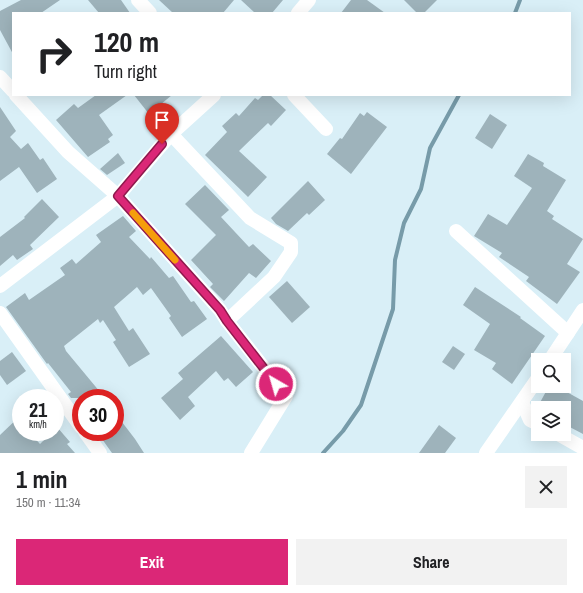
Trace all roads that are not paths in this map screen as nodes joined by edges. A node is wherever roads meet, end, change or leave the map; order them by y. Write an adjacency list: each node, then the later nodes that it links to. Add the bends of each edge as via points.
1 (138, 0): 2 (street)
2 (149, 12)
3 (0, 77): 4 (street)
4 (12, 90)
5 (17, 96): 10 (street, via 68,152)
6 (213, 96): 9 (street)
7 (295, 96): 8 (street)
8 (326, 129)
9 (171, 134): 10 (street); 15 (street, via 250,218 291,243 291,252 274,277)
10 (118, 196): 12 (street); 15 (street)
11 (456, 231): 16 (street)
12 (0, 286)
13 (583, 310): 16 (street)
14 (0, 313): 20 (street)
15 (227, 321): 26 (street, via 286,396)
16 (568, 332): 17 (street)
17 (554, 353)
18 (531, 388): 19 (street)
19 (522, 402): 21 (street); 27 (street)
20 (72, 414)
21 (531, 420)
22 (91, 441): 25 (street)
23 (570, 441): 24 (street)
24 (583, 448)
25 (100, 453)
26 (251, 453)
27 (486, 453)

